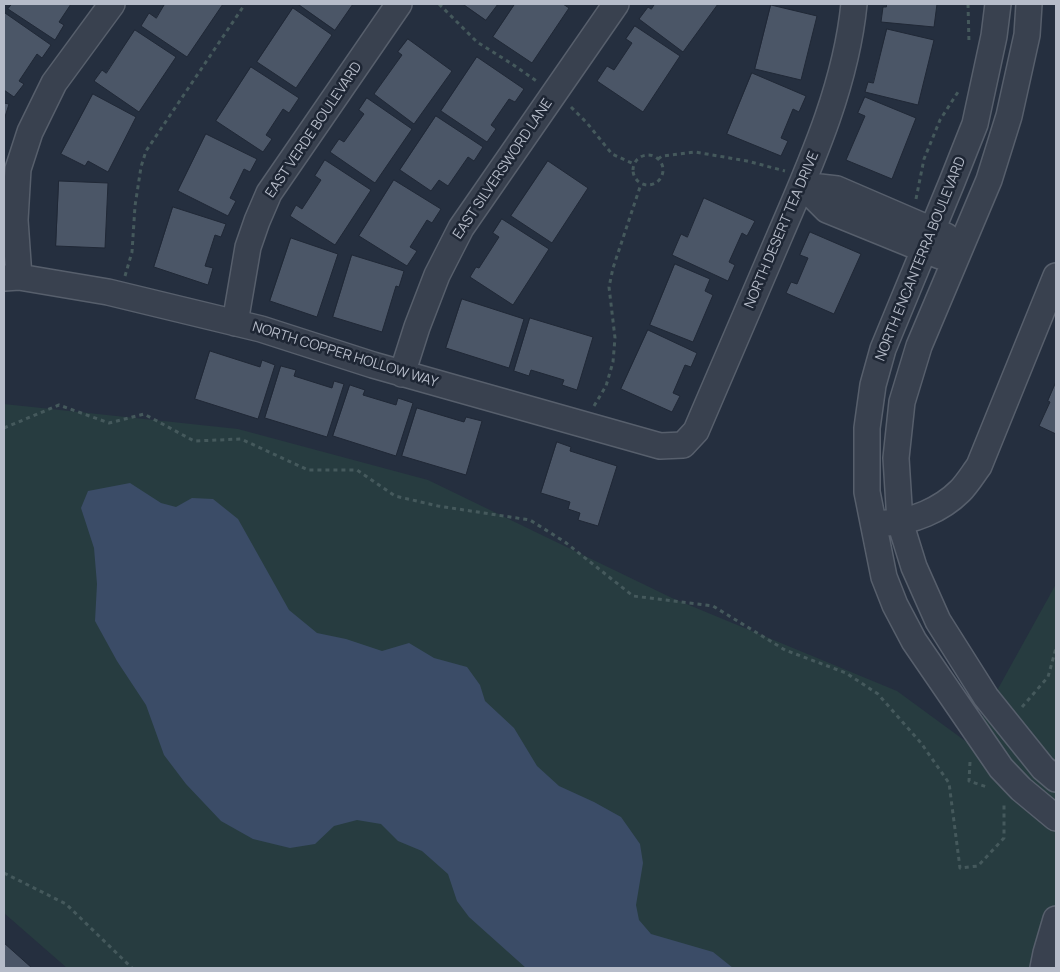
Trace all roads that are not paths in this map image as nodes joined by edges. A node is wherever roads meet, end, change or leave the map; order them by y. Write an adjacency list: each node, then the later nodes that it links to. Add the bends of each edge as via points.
1 (112, 4): 11 (street, via 54,83 30,132 18,169)
2 (399, 4): 12 (street, EAST VERDE BOULEVARD, via 269,193 248,247)
3 (616, 4): 13 (street, EAST SILVERSWORD LANE, via 461,228 437,276)
4 (854, 4): 7 (street, NORTH DESERT TEA DRIVE, via 844,60 826,123)
5 (998, 4): 8 (street, NORTH ENCANTERRA BOULEVARD, via 975,124)
6 (1029, 4): 9 (street, via 1027,35 1009,116 989,180)
7 (803, 181): 8 (street, via 837,189); 14 (street, NORTH DESERT TEA DRIVE, via 696,431)
8 (927, 240): 9 (street); 16 (street, NORTH ENCANTERRA BOULEVARD, via 883,349 873,385 867,428 867,492)
9 (958, 252): 15 (street, via 919,346 902,402 896,458)
10 (1056, 276): 15 (street, via 979,466 961,491 940,508)
11 (12, 278): 12 (street, NORTH COPPER HOLLOW WAY, via 121,295)
12 (235, 323): 13 (street, NORTH COPPER HOLLOW WAY)
13 (402, 374): 14 (street, NORTH COPPER HOLLOW WAY, via 660,446)
14 (683, 445)
15 (900, 522): 16 (street); 17 (street, via 914,567 938,621 986,697 1043,768)
16 (873, 523): 18 (street, NORTH ENCANTERRA BOULEVARD, via 884,578 914,641 1001,768)
17 (1056, 779)
18 (1056, 818)
19 (1056, 919): 20 (street)
20 (1043, 968)

